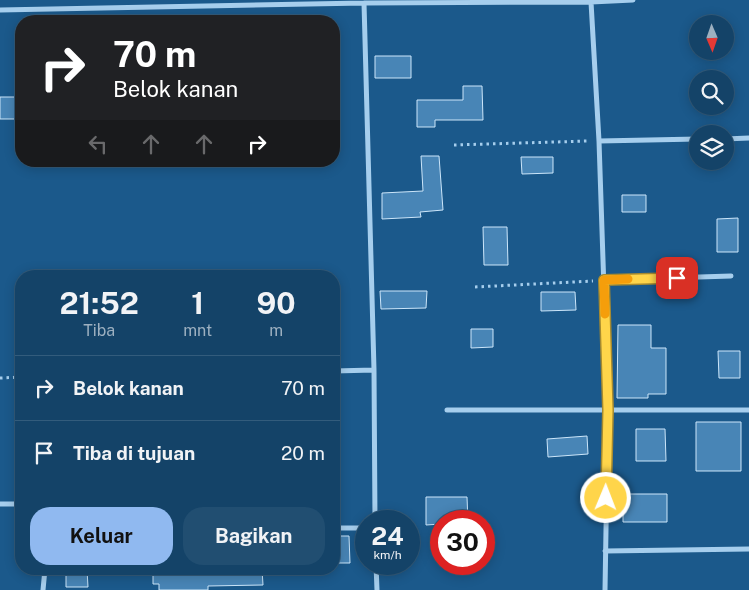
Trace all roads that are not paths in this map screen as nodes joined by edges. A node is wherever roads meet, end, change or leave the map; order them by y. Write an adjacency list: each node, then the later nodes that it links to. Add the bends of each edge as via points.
1 (633, 0): 2 (street)
2 (591, 2): 3 (street); 8 (street)
3 (364, 3): 4 (street); 11 (street)
4 (0, 10)
5 (734, 138): 6 (street)
6 (749, 138)
7 (689, 139): 8 (street)
8 (599, 141): 10 (street)
9 (731, 276): 10 (street)
10 (604, 280): 14 (street)
11 (374, 370): 12 (street); 18 (street)
12 (340, 371)
13 (448, 410): 14 (street)
14 (608, 410): 15 (street); 22 (street)
15 (749, 410)
16 (0, 504): 17 (street)
17 (15, 504)
18 (375, 510)
19 (340, 528): 20 (street)
20 (355, 528)
21 (749, 549): 22 (street)
22 (605, 551): 27 (street)
23 (44, 575): 25 (street)
24 (376, 575): 26 (street)
25 (43, 590)
26 (377, 590)
27 (605, 590)

